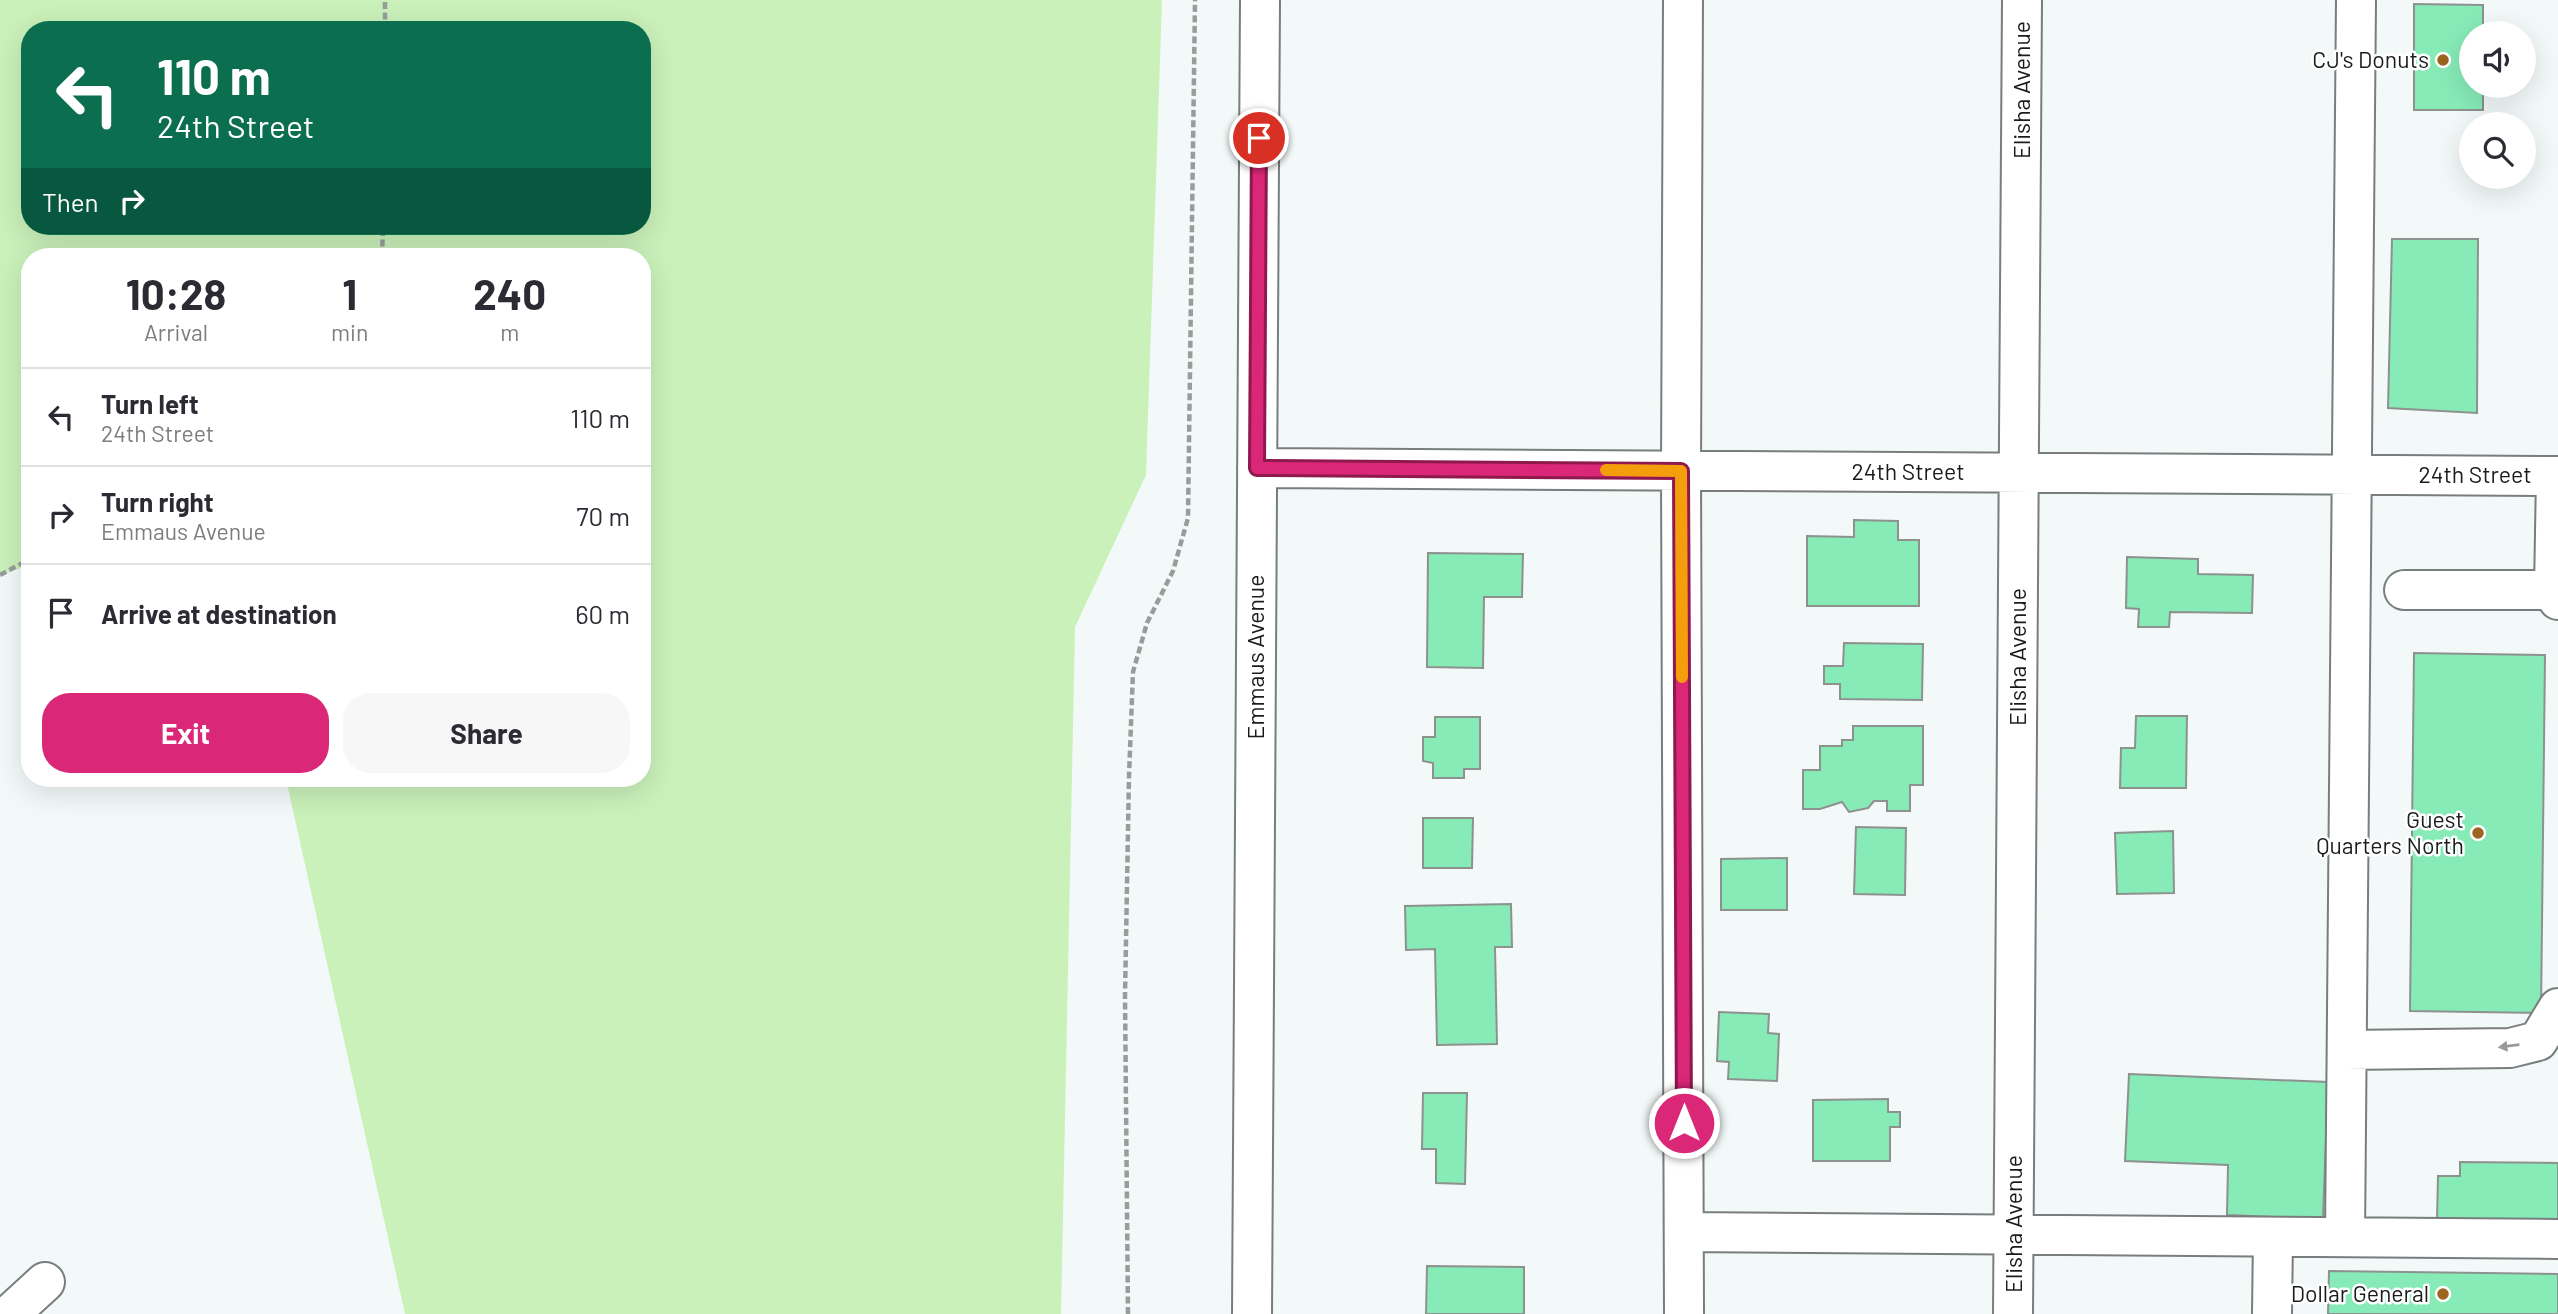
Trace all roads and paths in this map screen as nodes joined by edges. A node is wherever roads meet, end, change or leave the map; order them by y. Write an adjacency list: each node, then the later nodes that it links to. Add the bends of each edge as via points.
1 (385, 0): 7 (path)
2 (1195, 0): 26 (path, via 1188,518 1173,571 1147,623 1133,672 1125,996)
3 (1260, 0): 8 (street, Emmaus Avenue)
4 (1684, 0): 9 (street)
5 (2022, 0): 10 (street, Elisha Avenue)
6 (2356, 0): 11 (street)
7 (385, 21)
8 (1257, 468): 9 (street, 24th Street); 27 (street, Emmaus Avenue)
9 (1681, 471): 10 (street, 24th Street); 19 (street)
10 (2019, 473): 11 (street, 24th Street); 20 (street, Elisha Avenue)
11 (2352, 475): 12 (street, 24th Street); 18 (street)
12 (2557, 476): 16 (street)
13 (21, 564): 14 (path)
14 (0, 575)
15 (2404, 590): 16 (street)
16 (2557, 593)
17 (2558, 1008): 18 (street, one-way to 18, via 2538,1041 2510,1048)
18 (2347, 1050): 22 (street)
19 (1684, 1232): 20 (street); 28 (street)
20 (2014, 1234): 21 (street); 29 (street, Elisha Avenue)
21 (2273, 1237): 22 (street); 30 (street)
22 (2345, 1237): 23 (street)
23 (2558, 1239)
24 (45, 1282): 25 (street)
25 (10, 1314)
26 (1128, 1314)
27 (1252, 1314)
28 (1684, 1314)
29 (2013, 1314)
30 (2272, 1314)

